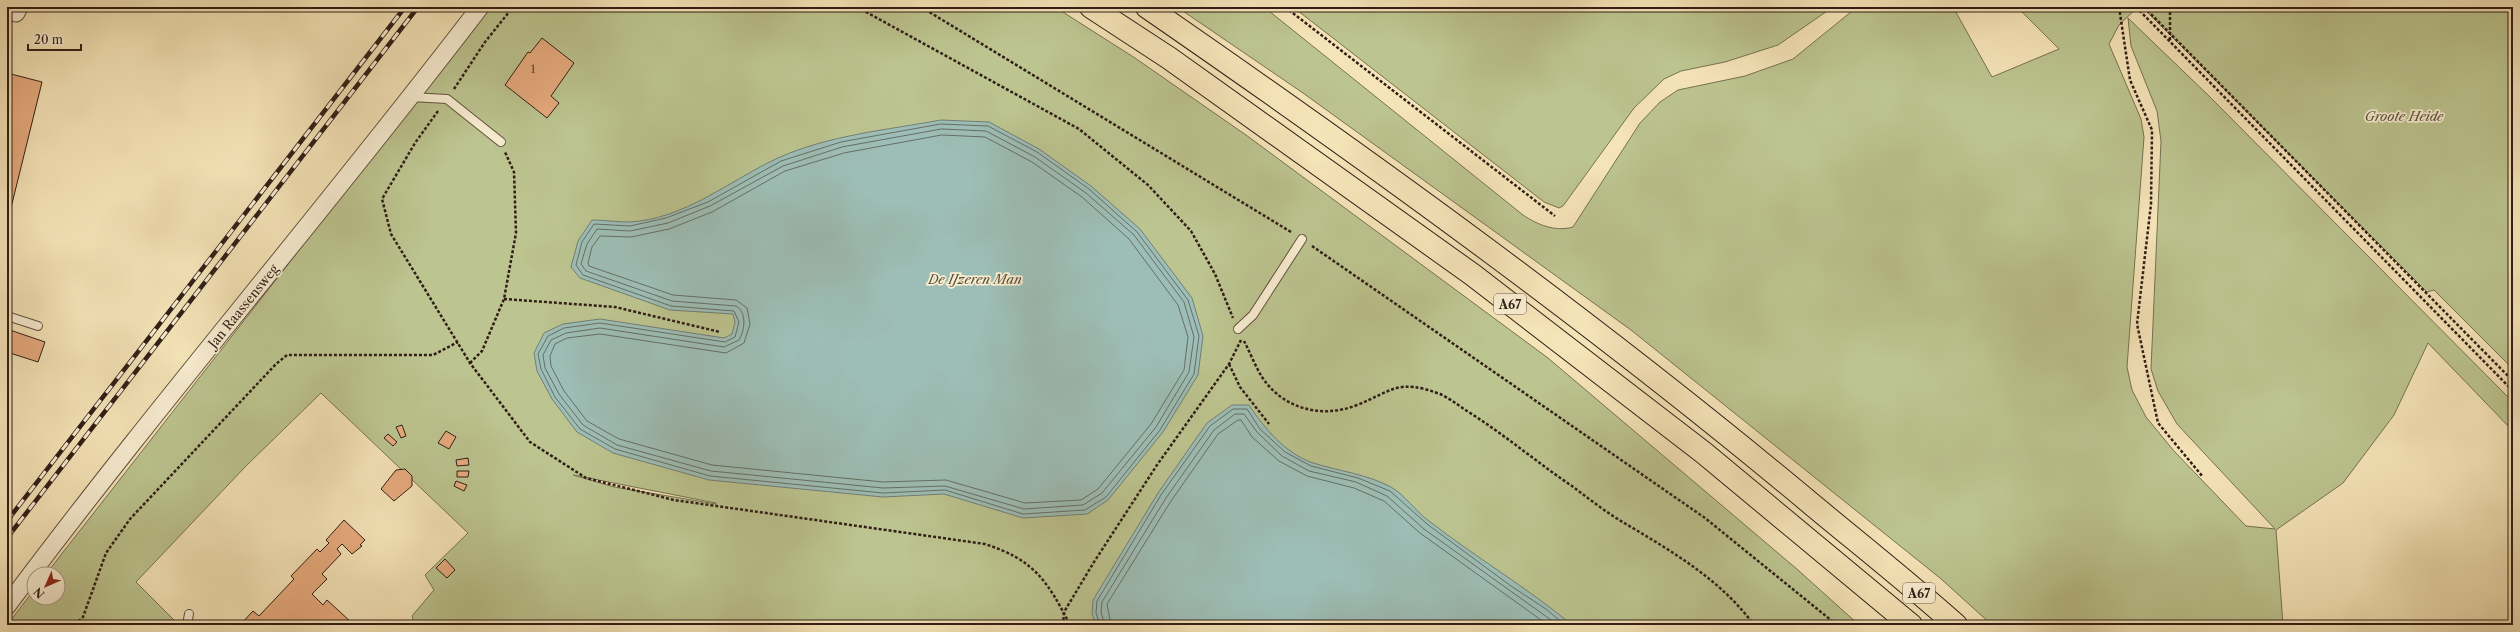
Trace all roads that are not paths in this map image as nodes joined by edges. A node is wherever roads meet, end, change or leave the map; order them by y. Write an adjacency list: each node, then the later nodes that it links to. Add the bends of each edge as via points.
1 (480, 7): 4 (street, Jan Raassensweg)
2 (1091, 7): 13 (highway, A67, via 1169,58 1473,275 1704,453)
3 (1147, 7): 14 (highway, A67, via 1295,109 1487,248 1719,426)
4 (411, 97): 5 (lane, via 447,99); 10 (street, Jan Raassensweg, via 74,516)
5 (501, 142)
6 (1302, 239): 9 (lane, via 1253,315)
7 (7, 316): 8 (lane)
8 (38, 326)
9 (1238, 329)
10 (7, 606)
11 (189, 614): 12 (lane)
12 (187, 625)
13 (1911, 625)
14 (1956, 625)

